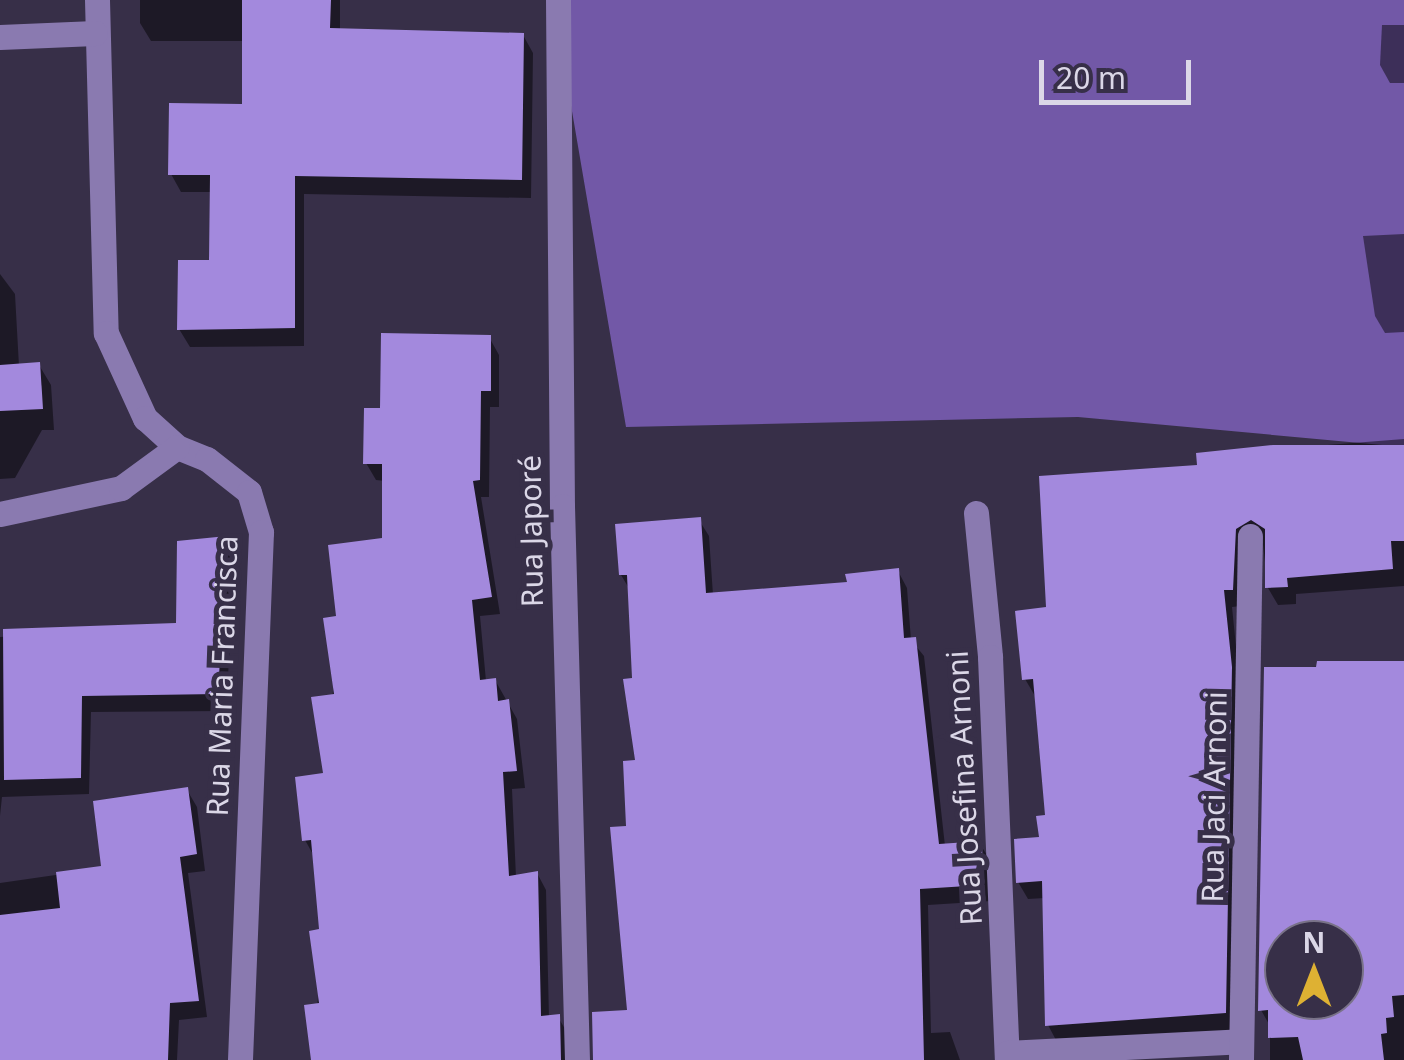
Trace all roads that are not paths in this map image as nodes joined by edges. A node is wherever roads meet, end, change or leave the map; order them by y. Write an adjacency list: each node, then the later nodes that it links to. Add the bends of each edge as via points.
1 (97, 0): 3 (street, Rua Maria Francisca)
2 (558, 0): 12 (street, Rua Japoré, via 562,506)
3 (96, 33): 4 (street); 5 (street, Rua Maria Francisca, via 106,333 145,418)
4 (0, 37)
5 (178, 448): 7 (street, via 121,488 82,502); 11 (street, Rua Maria Francisca, via 207,459 249,492 261,532)
6 (976, 513): 10 (street, Rua Josefina Arnoni, via 990,656)
7 (0, 514)
8 (1250, 536): 9 (street, Rua Jaci Arnoni)
9 (1241, 1050): 10 (street)
10 (1007, 1056)
11 (240, 1060)
12 (577, 1060)

